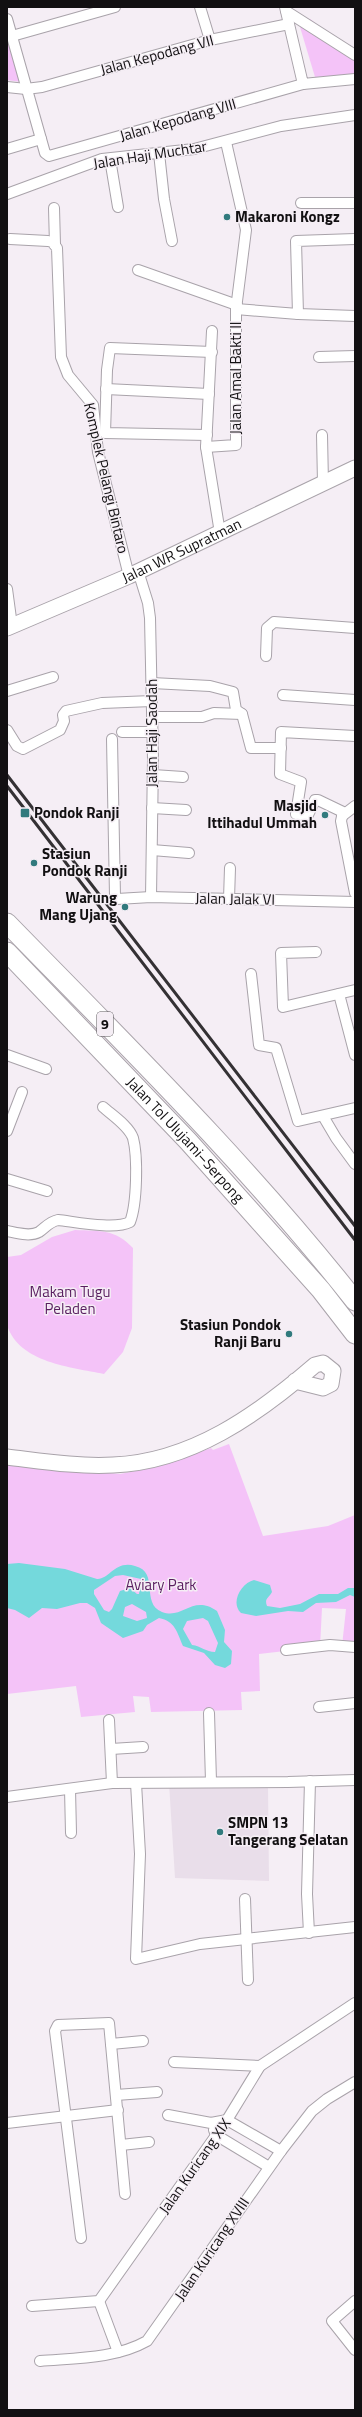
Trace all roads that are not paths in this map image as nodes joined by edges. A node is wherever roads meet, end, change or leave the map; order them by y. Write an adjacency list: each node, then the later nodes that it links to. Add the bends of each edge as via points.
1 (115, 7): 6 (street)
2 (200, 7): 7 (street)
3 (286, 9): 5 (street); 8 (street)
4 (7, 19): 6 (street)
5 (289, 24): 7 (street, Jalan Kepodang VII); 10 (street)
6 (12, 36): 12 (street)
7 (210, 40): 12 (street, Jalan Kepodang VII, via 42,87)
8 (355, 55)
9 (355, 79): 10 (street, Jalan Kepodang VIII)
10 (303, 84): 14 (street, Jalan Kepodang VIII, via 53,156 45,153)
11 (7, 86): 12 (street, Jalan Kepodang VII)
12 (26, 89): 14 (street)
13 (355, 115): 15 (street, Jalan Haji Muchtar, via 281,126)
14 (41, 139): 16 (street)
15 (226, 142): 17 (street, Jalan Haji Muchtar); 29 (street, Jalan Haji Muchtar, via 246,230)
16 (7, 149)
17 (159, 153): 18 (street, Jalan Haji Muchtar); 26 (street)
18 (110, 159): 19 (street, Jalan Haji Muchtar); 22 (street)
19 (7, 194)
20 (301, 203): 21 (street)
21 (355, 203)
22 (118, 207)
23 (54, 208): 27 (street, Komplek Pelangi Bintaro)
24 (10, 239): 27 (street, via 48,241)
25 (355, 239): 30 (street, via 296,241)
26 (172, 241)
27 (55, 245): 43 (street, Komplek Pelangi Bintaro, via 60,357 63,368 92,405 98,452)
28 (138, 270): 29 (street)
29 (236, 307): 30 (street); 39 (street, Jalan Amal Bakti II, via 236,445)
30 (298, 314): 31 (street)
31 (355, 316)
32 (212, 331): 33 (street)
33 (212, 352): 36 (street, via 110,348); 37 (street)
34 (355, 356): 35 (street)
35 (319, 357)
36 (106, 389): 37 (street); 39 (street, via 105,433)
37 (209, 394): 39 (street)
38 (322, 434): 41 (street)
39 (207, 442): 42 (street)
40 (355, 468): 41 (street, Jalan WR Supratman)
41 (324, 482): 42 (street, Jalan WR Supratman)
42 (220, 533): 43 (street, Jalan WR Supratman)
43 (134, 573): 45 (street, Jalan WR Supratman); 49 (street, Jalan Haji Saodah, via 148,603)
44 (7, 589): 45 (street)
45 (10, 627)
46 (355, 628): 47 (street, via 274,622 267,628)
47 (266, 656)
48 (53, 677): 50 (street)
49 (152, 683): 53 (street, Jalan Haji Saodah); 54 (street, via 210,686 233,692 236,710)
50 (7, 691)
51 (283, 695): 52 (street)
52 (355, 700)
53 (152, 701): 55 (street, Jalan Haji Saodah); 56 (street, via 102,703 66,711 62,715 64,721 60,730 25,749 19,748)
54 (242, 714): 55 (street); 61 (street, via 252,748)
55 (153, 717): 58 (street, Jalan Haji Saodah)
56 (7, 730)
57 (122, 732): 58 (street)
58 (153, 732): 62 (street, Jalan Haji Saodah)
59 (355, 736): 61 (street, via 281,732)
60 (112, 739): 72 (street, Jalan Jalak VI, via 115,898)
61 (281, 748): 67 (street, via 280,774 301,782 296,814 307,817 315,800 318,800 341,810)
62 (153, 775): 63 (street); 65 (street, Jalan Haji Saodah)
63 (183, 777)
64 (355, 806): 67 (street)
65 (152, 808): 66 (street); 68 (street, Jalan Haji Saodah)
66 (186, 810)
67 (342, 816): 71 (street)
68 (152, 850): 69 (street); 72 (street, Jalan Haji Saodah)
69 (190, 853)
70 (230, 868): 73 (street)
71 (355, 893)
72 (151, 898): 73 (street, Jalan Jalak VI)
73 (228, 899): 74 (street, Jalan Jalak VI)
74 (355, 902)
75 (7, 923): 93 (highway, Jalan Tol Ulujami–Serpong / 9, via 276,1205)
76 (7, 952): 94 (highway, Jalan Tol Ulujami–Serpong / 9, via 188,1140 321,1290)
77 (316, 952): 80 (street, via 280,953 282,1006)
78 (251, 974): 87 (street, via 259,1045 276,1048 298,1121)
79 (355, 990): 80 (street)
80 (339, 994): 81 (street)
81 (355, 1055)
82 (7, 1056): 83 (street)
83 (46, 1069)
84 (22, 1092): 88 (street)
85 (103, 1107): 92 (street, via 132,1137 135,1159 134,1205 130,1222 113,1225 58,1220 38,1232 29,1234)
86 (355, 1108): 87 (street)
87 (323, 1116): 89 (street, via 336,1138)
88 (7, 1131)
89 (353, 1158)
90 (7, 1179): 91 (street)
91 (47, 1191)
92 (7, 1231)
93 (355, 1301)
94 (355, 1334)
95 (311, 1368): 96 (street); 97 (street, via 308,1376); 97 (street, via 323,1363 333,1371 333,1380 328,1387)
96 (294, 1381): 97 (street); 98 (street, via 230,1429 197,1446 163,1457 111,1466)
97 (315, 1387)
98 (7, 1457)
99 (355, 1647): 100 (street, via 330,1645)
100 (286, 1650)
101 (355, 1703): 102 (street)
102 (319, 1708)
103 (209, 1713): 108 (street)
104 (109, 1720): 106 (street)
105 (143, 1747): 106 (street)
106 (111, 1748): 110 (street)
107 (355, 1780): 109 (street)
108 (211, 1781): 109 (street); 111 (street)
109 (310, 1781): 117 (street, via 307,1894)
110 (112, 1783): 111 (street); 112 (street)
111 (136, 1783): 118 (street, via 140,1847 136,1959 200,1944)
112 (70, 1789): 113 (street); 114 (street)
113 (7, 1797)
114 (71, 1833)
115 (245, 1899): 118 (street)
116 (355, 1927): 117 (street)
117 (310, 1933): 118 (street)
118 (247, 1939): 119 (street)
119 (248, 1980)
120 (355, 2003): 124 (street, Jalan Kuricang XIX)
121 (143, 2041): 122 (street)
122 (111, 2044): 127 (street); 130 (street, via 109,2023 62,2025 56,2028)
123 (174, 2062): 124 (street)
124 (260, 2066): 131 (street, Jalan Kuricang XIX)
125 (355, 2082): 137 (street, Jalan Kuricang XVIII, via 326,2099 312,2111)
126 (156, 2092): 127 (street)
127 (116, 2095): 128 (street)
128 (118, 2110): 130 (street); 136 (street)
129 (168, 2115): 133 (street)
130 (65, 2116): 132 (street); 140 (street)
131 (227, 2120): 133 (street); 134 (street, Jalan Kuricang XIX); 137 (street)
132 (7, 2123)
133 (211, 2123): 134 (street)
134 (216, 2135): 138 (street); 141 (street, Jalan Kuricang XIX)
135 (149, 2142): 136 (street)
136 (121, 2145): 139 (street)
137 (281, 2151): 138 (street, Jalan Kuricang XVIII)
138 (270, 2167): 145 (street, Jalan Kuricang XVIII, via 153,2335 139,2346)
139 (125, 2194)
140 (81, 2238)
141 (99, 2301): 143 (street); 145 (street)
142 (355, 2301): 144 (street, via 332,2321)
143 (32, 2306)
144 (355, 2350)
145 (118, 2352): 146 (street, Jalan Kuricang XVIII)
146 (40, 2361)

